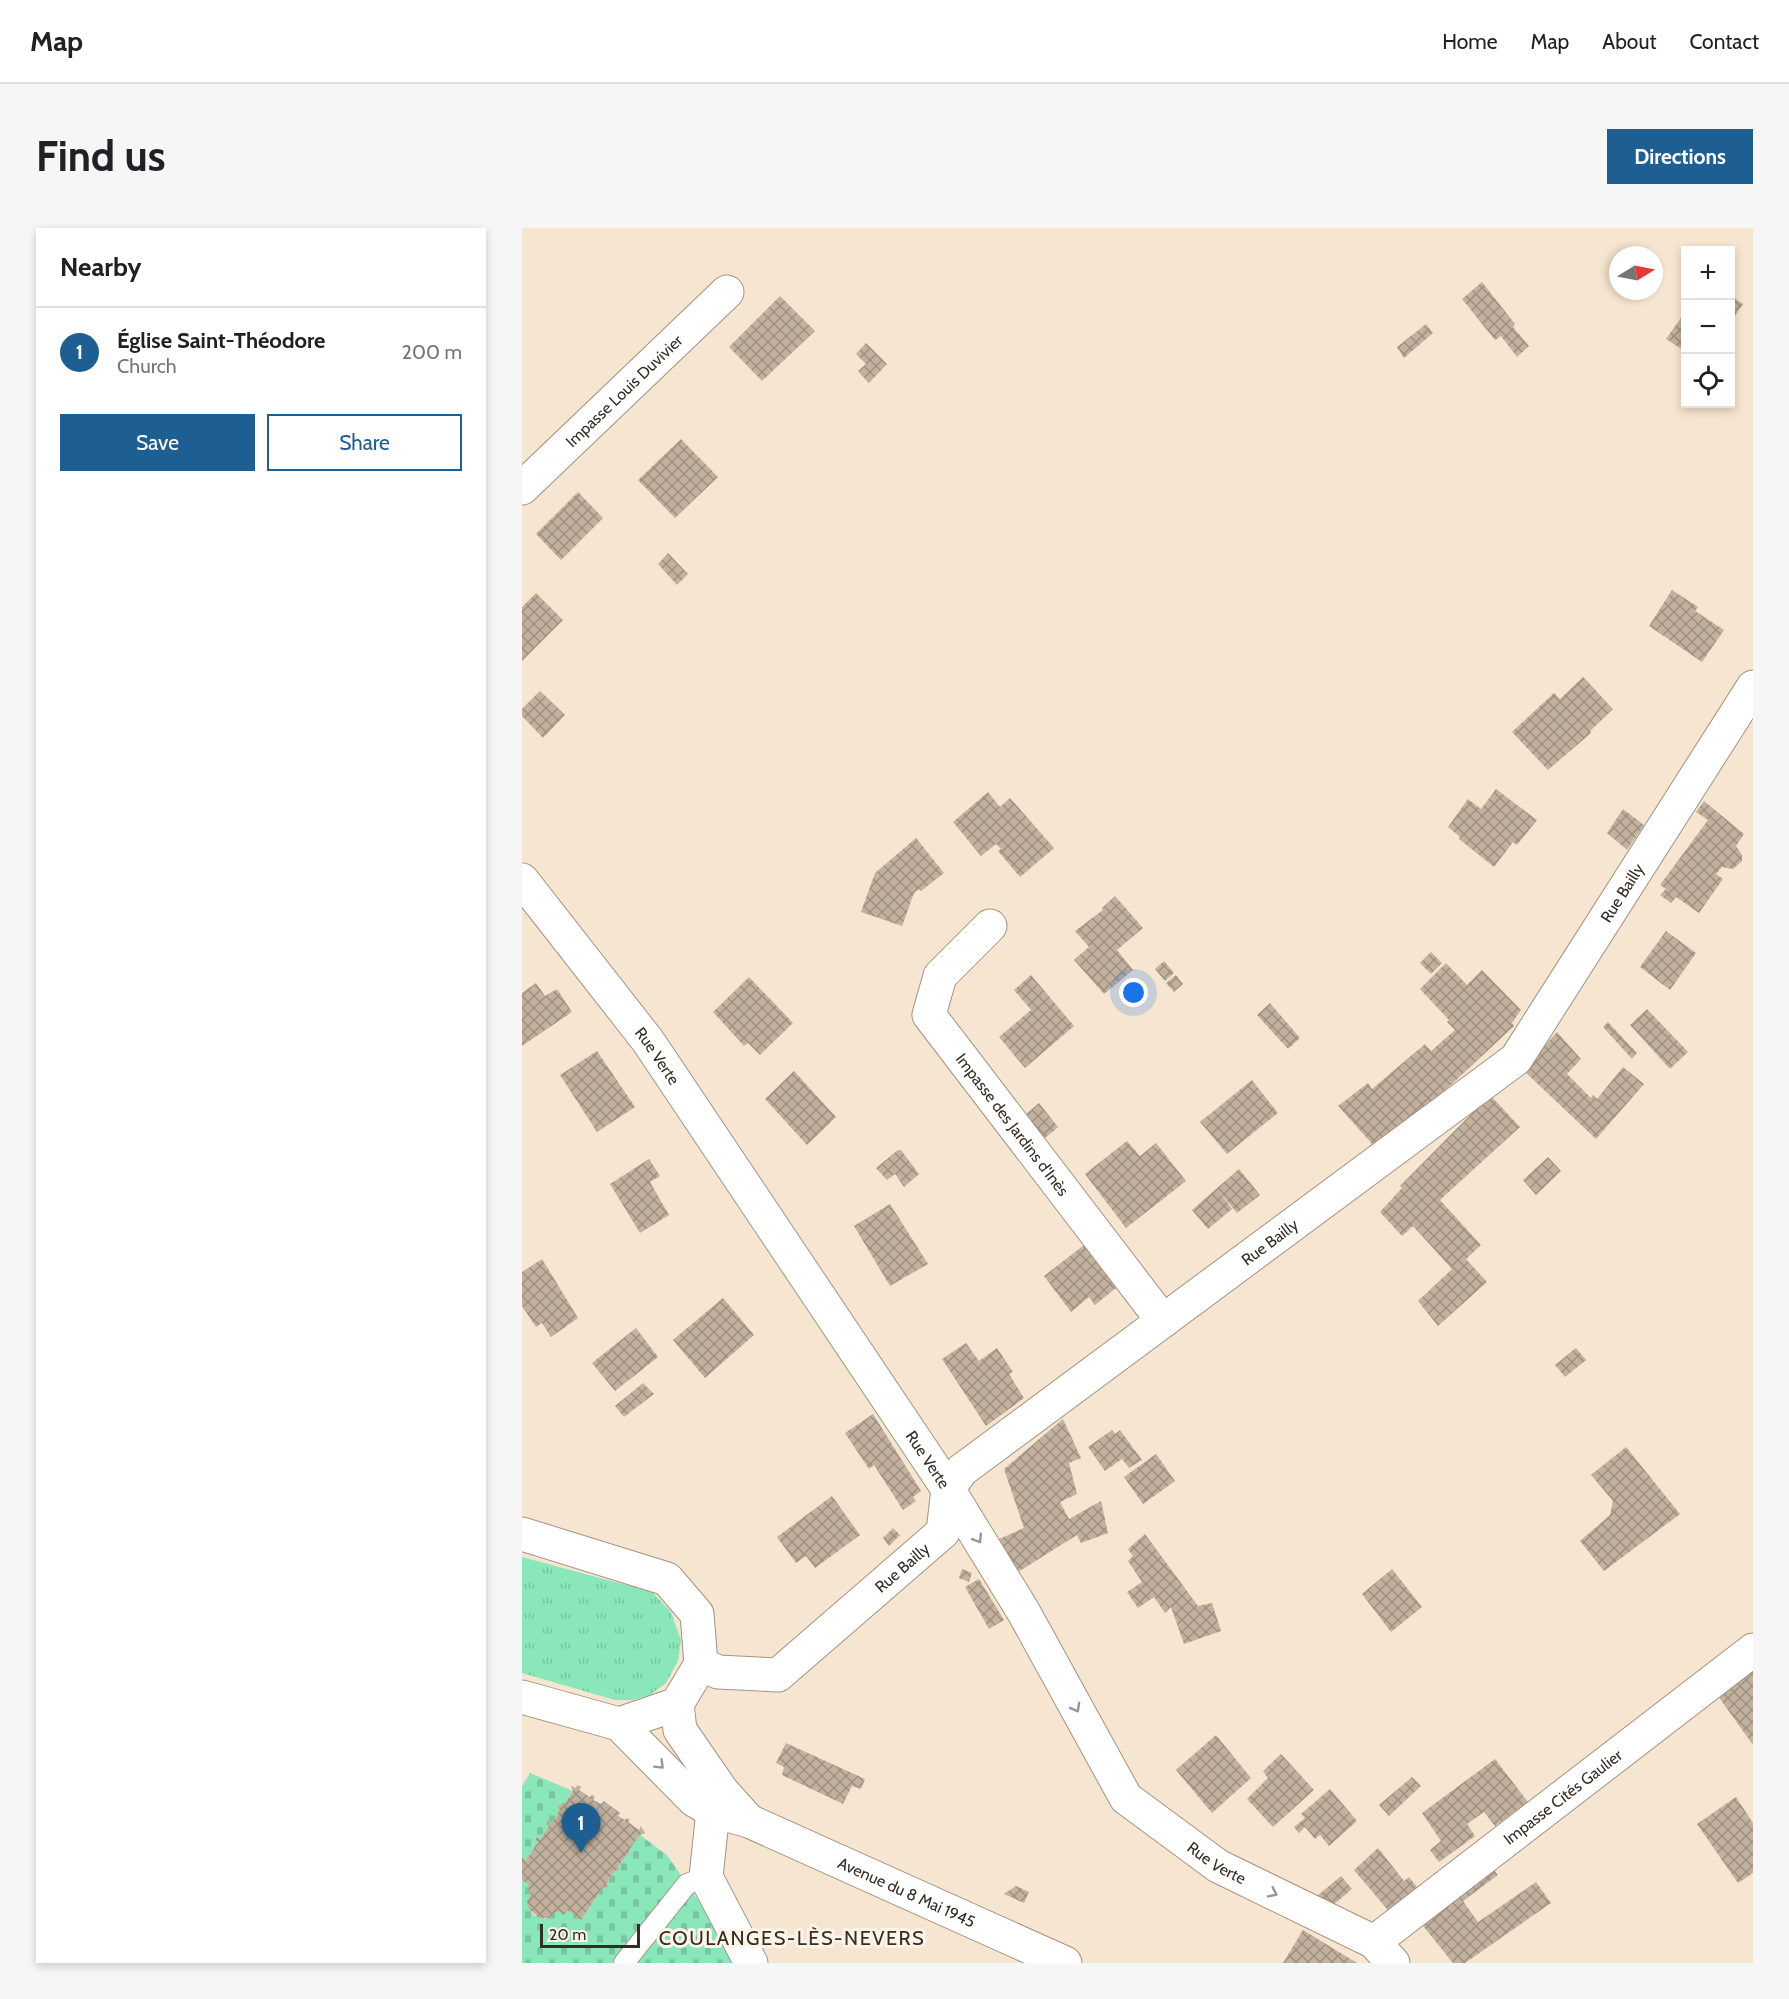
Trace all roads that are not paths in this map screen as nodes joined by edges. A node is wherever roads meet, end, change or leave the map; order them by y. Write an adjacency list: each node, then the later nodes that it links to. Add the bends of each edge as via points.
1 (727, 292): 2 (street, Impasse Louis Duvivier)
2 (522, 488)
3 (1753, 687): 6 (street, Rue Bailly, via 1516,1059)
4 (526, 893): 7 (street, Rue Verte, via 648,1041)
5 (990, 926): 6 (street, Impasse des Jardins d'Inès, via 940,976 929,1015)
6 (1163, 1322): 7 (street, Rue Bailly, via 962,1470)
7 (948, 1490): 10 (street, Rue Bailly, via 943,1532 778,1675 718,1672); 16 (street, Rue Verte, one-way to 16, via 1023,1611 1126,1798 1218,1866)
8 (522, 1534): 10 (street, via 667,1580 697,1614)
9 (1753, 1650): 16 (street, Impasse Cités Gaulier)
10 (701, 1664): 12 (street)
11 (522, 1697): 13 (street)
12 (677, 1704): 13 (street); 14 (street, via 680,1730)
13 (619, 1724): 14 (street, Avenue du 8 Mai 1945, one-way to 14, via 694,1800)
14 (717, 1801): 15 (street); 19 (street, Avenue du 8 Mai 1945, via 749,1821)
15 (705, 1877): 17 (lane, via 687,1884); 18 (street)
16 (1383, 1952)
17 (624, 1963)
18 (751, 1963)
19 (1065, 1963)

